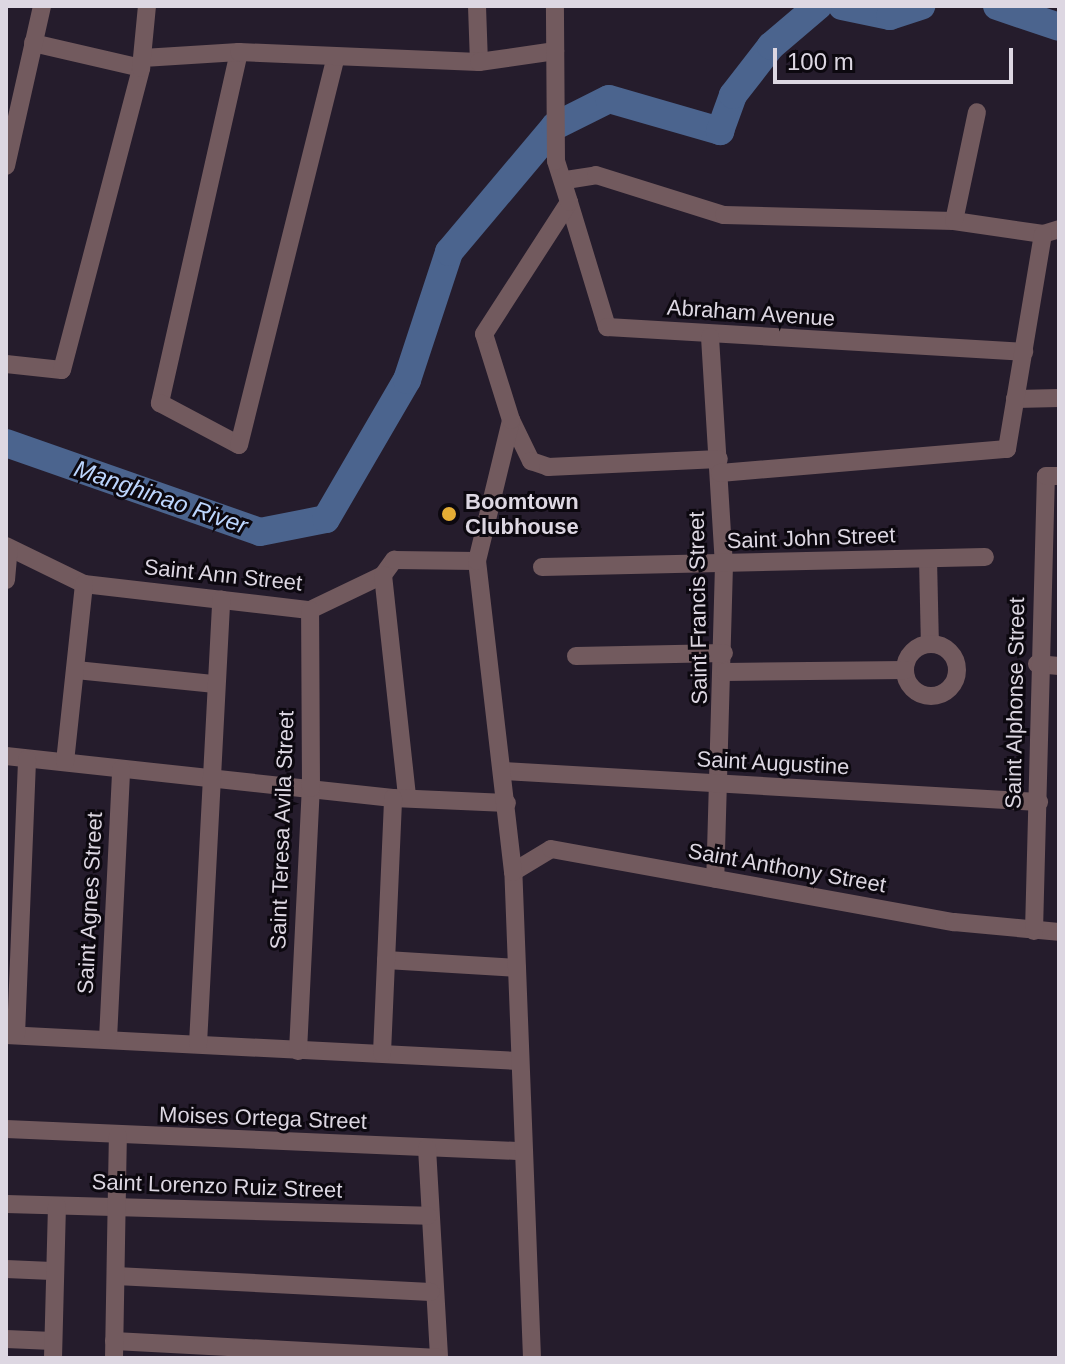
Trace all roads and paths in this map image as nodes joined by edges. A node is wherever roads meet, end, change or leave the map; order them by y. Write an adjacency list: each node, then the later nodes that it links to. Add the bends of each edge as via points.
1 (42, 6): 5 (street)
2 (147, 6): 10 (street)
3 (477, 6): 9 (street)
4 (555, 6): 6 (street)
5 (33, 43): 10 (street); 12 (street)
6 (555, 51): 9 (street); 13 (street, via 556,161)
7 (239, 52): 8 (street); 8 (street, via 160,403 239,445); 10 (street)
8 (336, 57): 9 (street)
9 (479, 62)
10 (142, 63): 19 (street, via 62,370)
11 (977, 112): 15 (street)
12 (6, 166)
13 (566, 180): 14 (street); 15 (street, via 596,175 724,215)
14 (569, 202): 17 (street, Abraham Avenue, via 607,327); 22 (street, via 484,334)
15 (954, 221): 16 (street)
16 (1051, 231): 18 (street)
17 (710, 337): 18 (street, Abraham Avenue); 23 (street, Saint Francis Street)
18 (1024, 352): 21 (street)
19 (6, 364)
20 (1059, 398): 21 (street)
21 (1015, 399): 23 (street, via 1007,449)
22 (511, 420): 23 (street, via 531,461 548,467); 28 (street)
23 (719, 466): 29 (street, Saint Francis Street)
24 (1053, 476): 39 (street, Saint Alphonse Street)
25 (8, 547): 32 (street); 33 (street, Saint Ann Street)
26 (985, 557): 27 (street, Saint John Street)
27 (928, 559): 29 (street, Saint John Street); 36 (street)
28 (477, 561): 31 (street, Saint Ann Street, via 394,560); 48 (street)
29 (724, 565): 30 (street, Saint John Street); 38 (street, Saint Francis Street)
30 (542, 567)
31 (383, 575): 35 (street, Saint Ann Street); 52 (street)
32 (6, 580)
33 (84, 584): 34 (street, Saint Ann Street); 41 (street)
34 (221, 600): 35 (street, Saint Ann Street); 43 (street)
35 (310, 610): 51 (street, Saint Teresa Avila Street)
36 (930, 644): 42 (street, via 913,652); 42 (street, via 955,660 950,689 921,694)
37 (576, 656): 38 (street)
38 (724, 663): 42 (street); 50 (street, Saint Francis Street)
39 (1037, 664): 40 (street); 53 (street, Saint Alphonse Street)
40 (1059, 666)
41 (76, 670): 43 (street); 46 (street)
42 (905, 670)
43 (215, 684): 49 (street)
44 (6, 756): 45 (street)
45 (27, 759): 46 (street); 55 (street)
46 (65, 762): 47 (street)
47 (121, 769): 49 (street); 64 (street, Saint Agnes Street)
48 (504, 771): 50 (street, Saint Augustine); 54 (street)
49 (212, 776): 51 (street); 65 (street)
50 (722, 784): 53 (street, Saint Augustine); 57 (street, Saint Francis Street)
51 (311, 788): 52 (street); 66 (street, Saint Teresa Avila Street)
52 (400, 798): 54 (street); 61 (street)
53 (1039, 802): 58 (street, Saint Alphonse Street)
54 (507, 803): 56 (street)
55 (15, 848): 60 (street)
56 (513, 872): 57 (street, Saint Anthony Street, via 551,849); 62 (street)
57 (715, 879): 58 (street, Saint Anthony Street)
58 (1034, 931): 59 (street, Saint Anthony Street)
59 (1059, 932)
60 (13, 942): 63 (street)
61 (386, 960): 62 (street); 67 (street)
62 (517, 968): 68 (street)
63 (11, 1035): 64 (street)
64 (108, 1039): 65 (street)
65 (198, 1044): 66 (street)
66 (298, 1051): 67 (street)
67 (382, 1053): 68 (street)
68 (519, 1061): 72 (street)
69 (6, 1129): 70 (street, Moises Ortega Street)
70 (118, 1136): 71 (street, Moises Ortega Street); 75 (street)
71 (427, 1148): 72 (street, Moises Ortega Street); 76 (street)
72 (518, 1151): 85 (street)
73 (6, 1204): 74 (street, Saint Lorenzo Ruiz Street)
74 (57, 1206): 75 (street, Saint Lorenzo Ruiz Street); 78 (street)
75 (116, 1207): 76 (street, Saint Lorenzo Ruiz Street); 79 (street)
76 (428, 1216): 80 (street)
77 (6, 1269): 78 (street)
78 (52, 1271): 82 (street)
79 (116, 1276): 80 (street); 83 (street)
80 (431, 1292): 84 (street)
81 (6, 1339): 82 (street)
82 (53, 1349)
83 (114, 1349): 84 (street)
84 (439, 1358)
85 (532, 1358)

